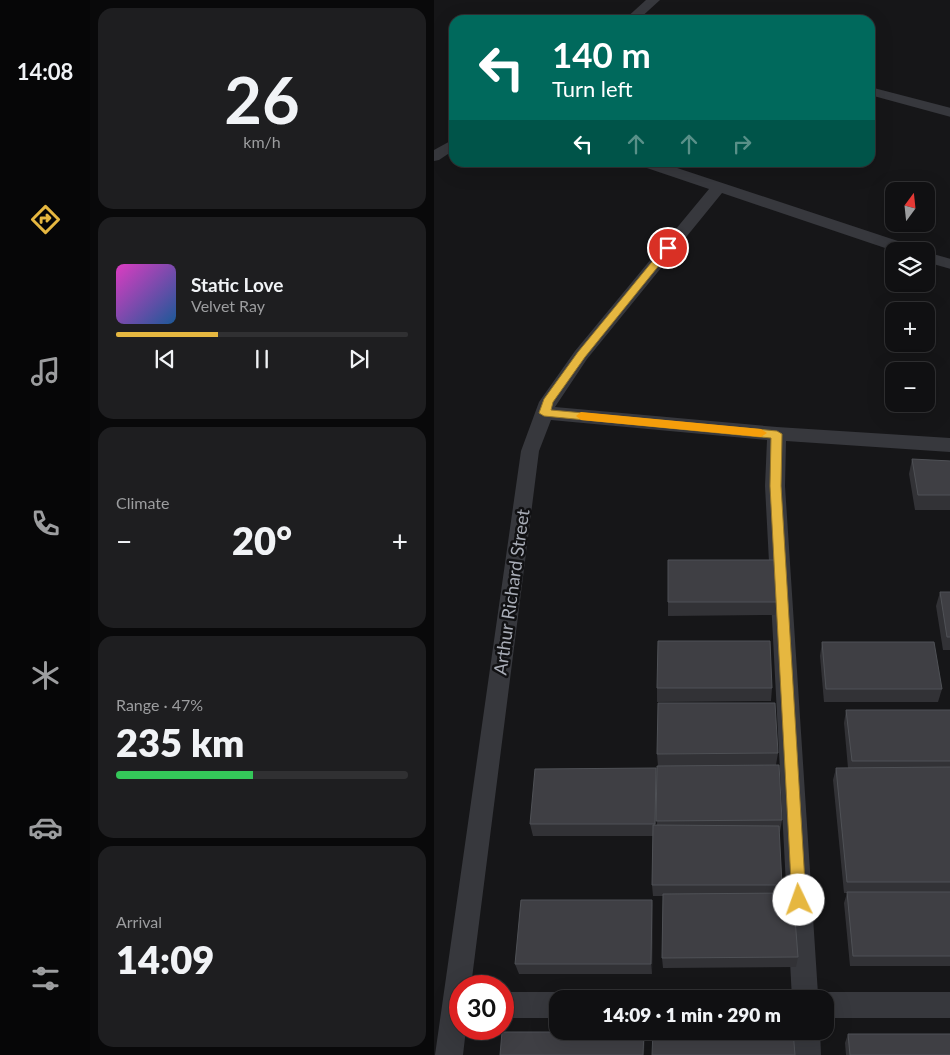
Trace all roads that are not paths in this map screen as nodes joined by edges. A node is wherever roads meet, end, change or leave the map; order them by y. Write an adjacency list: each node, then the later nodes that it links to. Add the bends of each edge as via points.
1 (654, 0): 2 (street)
2 (636, 15)
3 (875, 92): 4 (street)
4 (950, 113)
5 (449, 146): 6 (street)
6 (434, 157)
7 (658, 167): 8 (street)
8 (718, 188): 9 (street); 12 (street, Arthur Richard Street, via 581,355 548,402)
9 (885, 243)
10 (935, 259): 11 (street)
11 (950, 264)
12 (544, 413): 13 (street); 15 (street, Arthur Richard Street, via 530,451)
13 (777, 434): 14 (street); 16 (street, via 775,486)
14 (950, 444)
15 (462, 975)
16 (804, 990)
17 (514, 1005): 18 (street)
18 (549, 1005)
19 (834, 1005): 20 (street)
20 (950, 1005)
21 (452, 1040): 23 (street, Arthur Richard Street)
22 (806, 1040): 24 (street)
23 (449, 1055)
24 (806, 1055)

